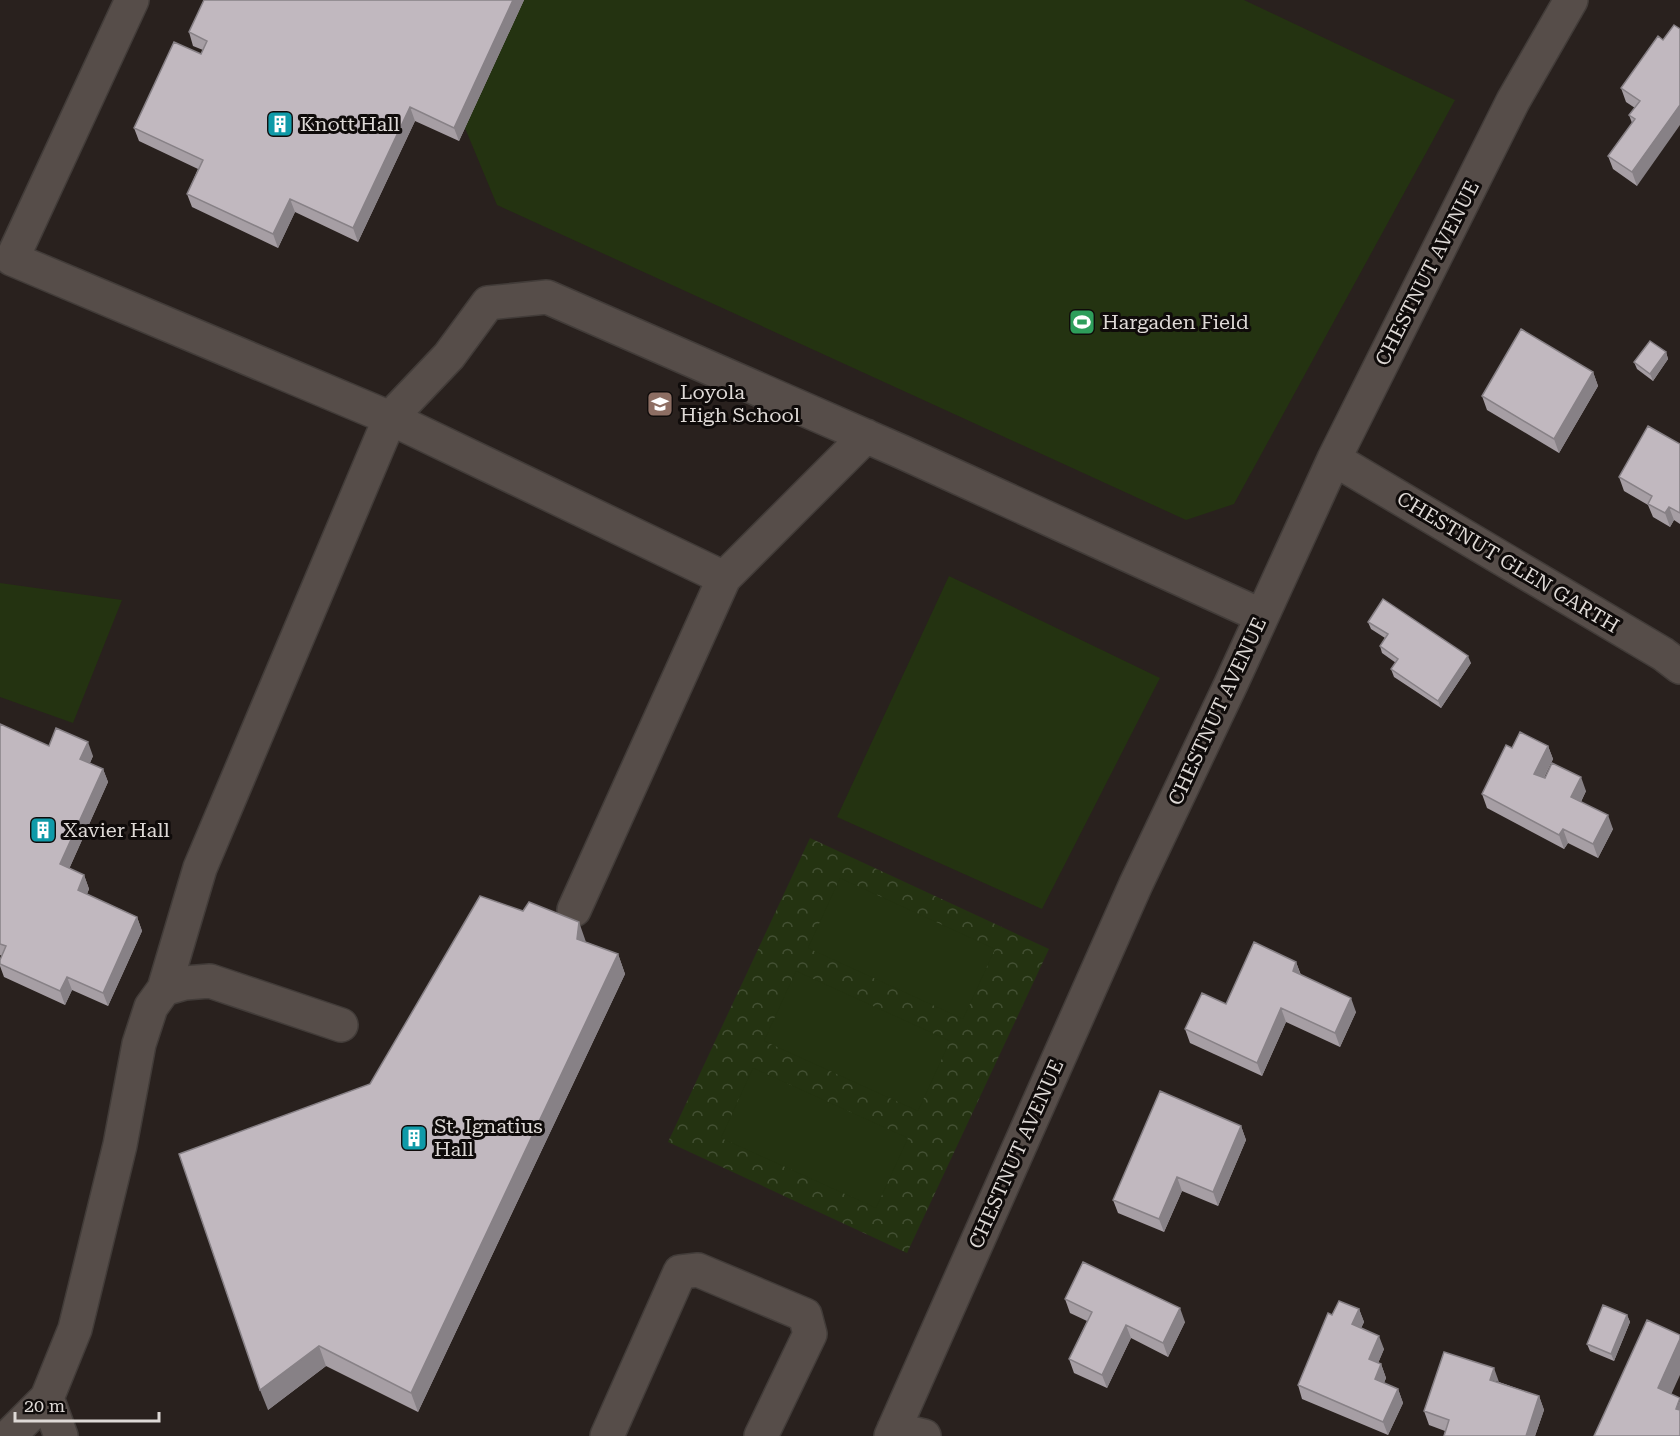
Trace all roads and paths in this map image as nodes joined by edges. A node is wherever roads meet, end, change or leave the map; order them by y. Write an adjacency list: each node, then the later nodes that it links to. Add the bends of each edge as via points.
1 (132, 0): 3 (street, via 12,259)
2 (1571, 0): 5 (street, CHESTNUT AVENUE, via 1513,101)
3 (390, 418): 4 (street, via 449,356 488,303 548,297); 6 (street); 10 (street, via 200,868)
4 (866, 436): 6 (street); 7 (street)
5 (1334, 459): 7 (street, CHESTNUT AVENUE); 8 (street, CHESTNUT GLEN GARTH, via 1663,654)
6 (724, 578): 9 (street)
7 (1262, 616): 13 (street, CHESTNUT AVENUE, via 1136,884)
8 (1680, 668)
9 (574, 910)
10 (164, 989): 11 (street, via 210,981); 12 (street, via 151,1007 139,1044 120,1145 75,1329)
11 (341, 1025)
12 (47, 1398): 14 (street); 15 (street)
13 (903, 1434)
14 (9, 1436)
15 (61, 1436)
16 (607, 1436): 17 (street, via 680,1272 698,1270 804,1315 810,1334)
17 (761, 1436)

